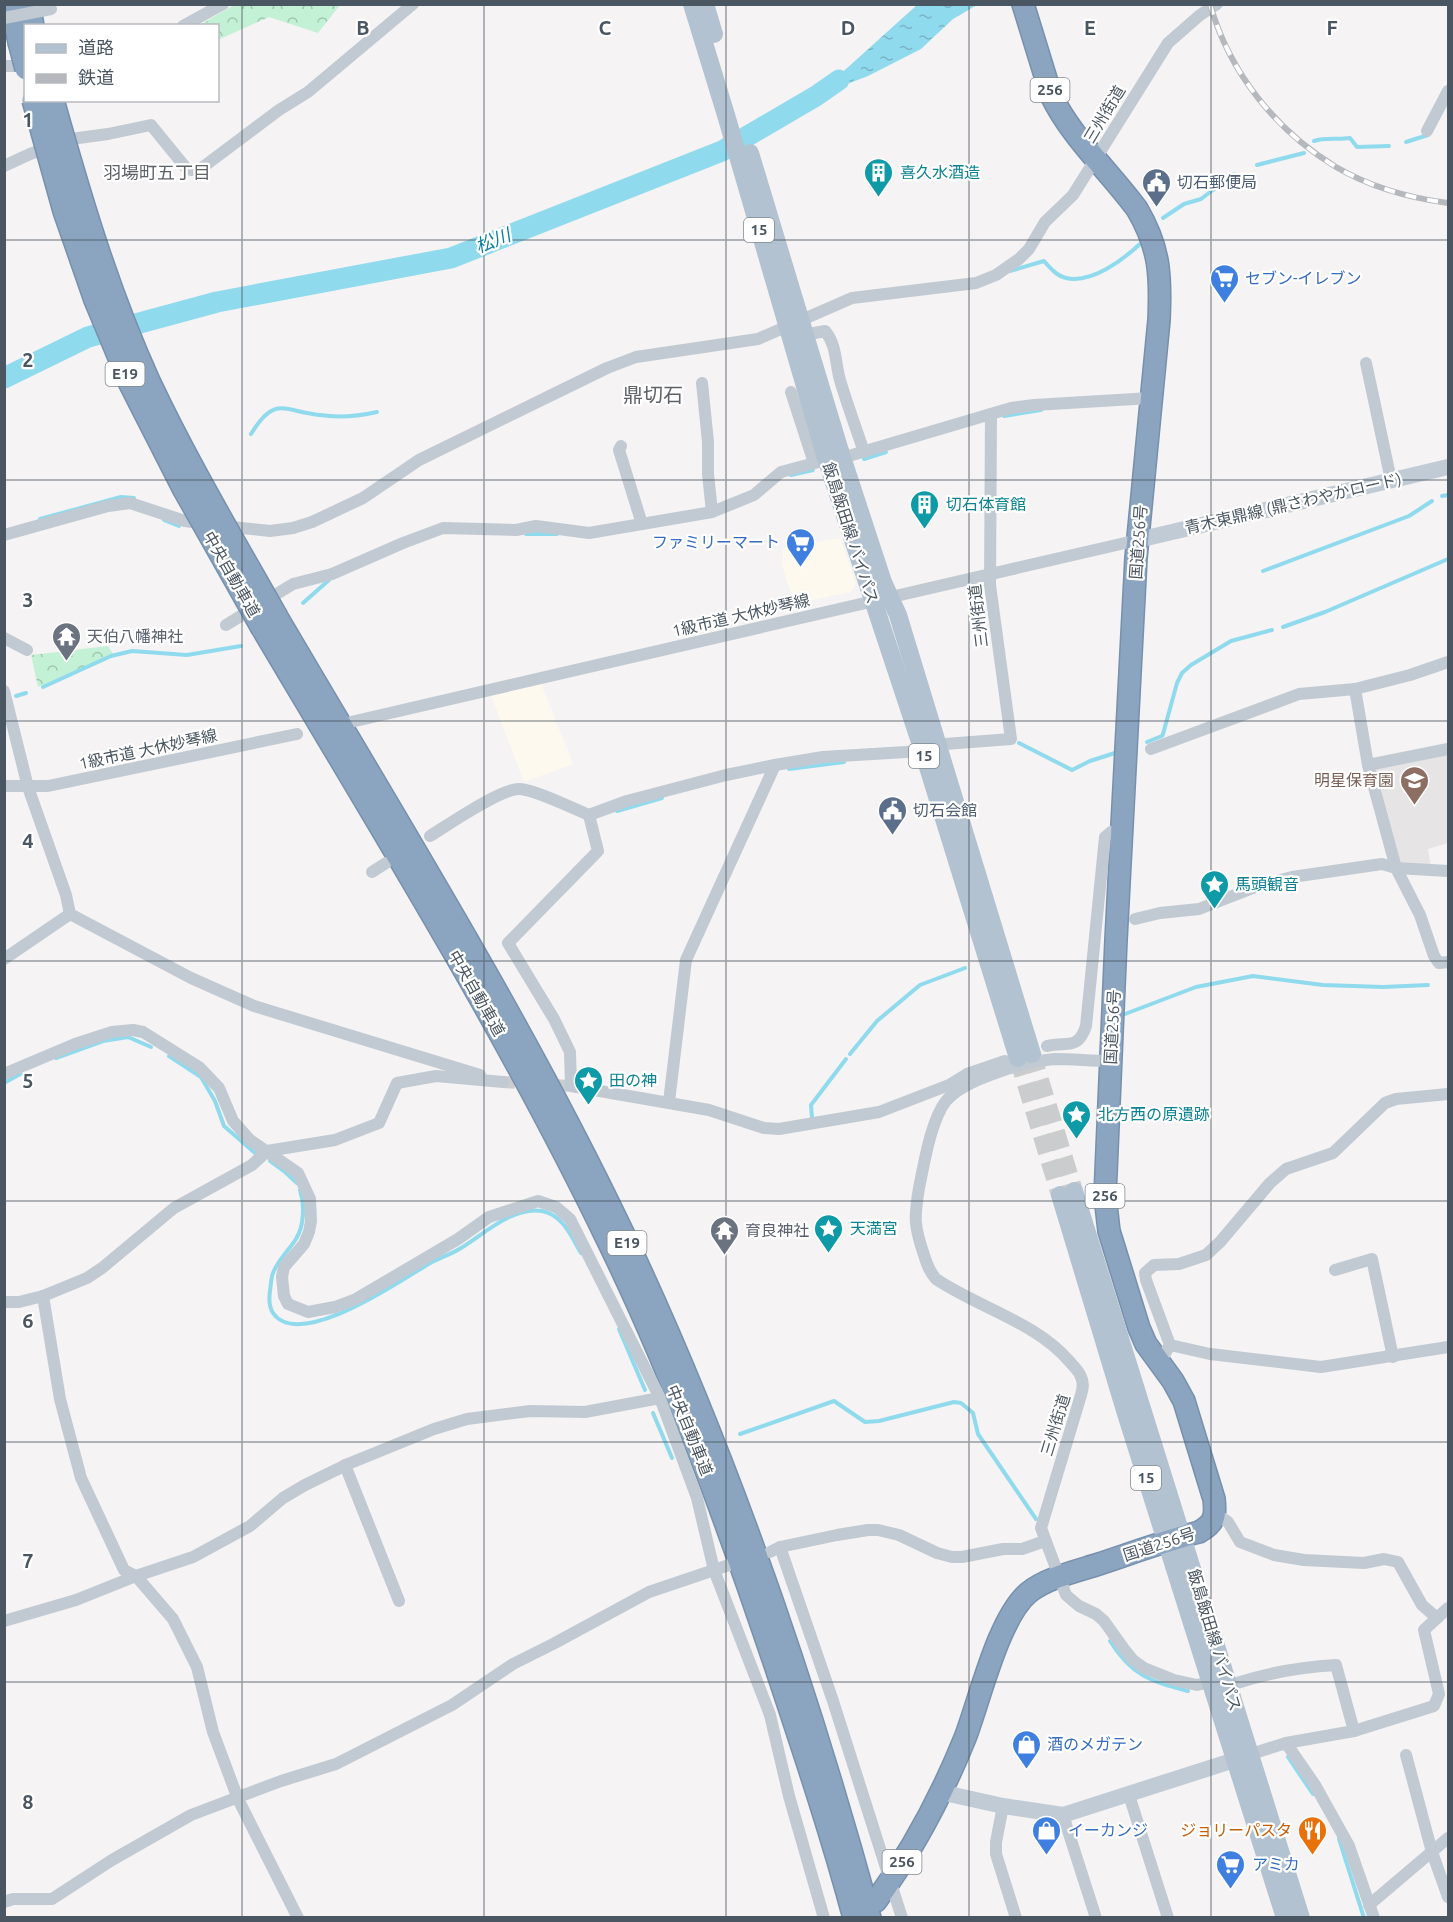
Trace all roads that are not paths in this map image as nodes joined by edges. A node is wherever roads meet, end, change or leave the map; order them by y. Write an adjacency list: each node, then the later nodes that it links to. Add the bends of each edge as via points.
1 (11, 4): 13 (highway, bridge)
2 (29, 4): 11 (highway)
3 (222, 4): 12 (street)
4 (412, 4): 21 (street, via 308,92 199,170 186,168 151,125 71,139)
5 (692, 4): 30 (main road, 飯島飯田線 バイパス / 15, bridge)
6 (705, 4): 30 (main road, 飯島飯田線 バイパス / 15, bridge)
7 (1217, 4): 20 (street, 三州街道, via 1192,21 1162,51)
8 (54, 7): 10 (street, bridge)
9 (1024, 8): 20 (highway, 国道256号 / 256, via 1057,107)
10 (4, 18)
11 (33, 24)
12 (187, 24)
13 (24, 60)
14 (4, 66): 15 (street)
15 (24, 67)
16 (1449, 91): 19 (street)
17 (34, 102): 39 (highway, 中央自動車道 / E19, bridge, via 64,211 129,382 183,488)
18 (54, 102): 39 (highway, 中央自動車道 / E19, bridge, via 112,291 149,380)
19 (1427, 131)
20 (1096, 158): 22 (street, 三州街道, via 1073,195 1045,222 1029,249 996,275 976,283 852,298); 26 (highway, 国道256号 / 256, via 1137,208 1158,257 1160,294)
21 (4, 166)
22 (774, 333): 29 (street, via 780,339 827,333); 35 (street, via 758,339 636,357 607,368 419,460 348,506 294,528 270,531 185,521 129,502)
23 (1366, 363): 32 (street)
24 (702, 383): 33 (street)
25 (791, 392): 30 (street)
26 (1151, 398): 27 (street, via 1034,405); 36 (highway, 国道256号 / 256)
27 (991, 414): 29 (street); 37 (street, 三州街道)
28 (621, 446): 34 (street)
29 (864, 452): 30 (street)
30 (829, 457): 33 (street, via 781,472 754,495); 38 (main road, 飯島飯田線 バイパス / 15)
31 (1449, 467): 32 (main road, 青木東鼎線 (鼎さわやかロード))
32 (1391, 480): 36 (main road, 青木東鼎線 (鼎さわやかロード))
33 (712, 512): 34 (street)
34 (642, 524): 40 (street, via 589,533 536,526 516,530 443,528 332,574 293,584)
35 (4, 535)
36 (1138, 540): 37 (street, 1級市道 大休妙琴線); 56 (highway, 国道256号 / 256)
37 (990, 575): 38 (street, 1級市道 大休妙琴線); 48 (street, 三州街道, via 1011,739 945,744)
38 (882, 599): 46 (street, 1級市道 大休妙琴線); 48 (main road, 飯島飯田線 バイパス / 15)
39 (270, 622): 108 (highway, 中央自動車道 / E19, via 494,986 624,1235 701,1414 761,1568); 112 (highway, 中央自動車道 / E19, via 555,1134 657,1350 705,1464 745,1577)
40 (226, 626)
41 (4, 638): 42 (street)
42 (27, 650)
43 (1449, 662): 44 (street)
44 (1355, 689): 49 (street, via 1299,694); 52 (street)
45 (4, 691): 54 (street)
46 (351, 722)
47 (297, 734): 54 (street, 1級市道 大休妙琴線, via 151,766)
48 (930, 749): 51 (street, via 823,757); 66 (main road, 飯島飯田線 バイパス / 15)
49 (1151, 749)
50 (1449, 749): 52 (street)
51 (775, 765): 55 (street, via 627,801); 70 (street, via 686,960)
52 (1368, 765): 59 (street)
53 (4, 786): 54 (street, 1級市道 大休妙琴線)
54 (28, 787): 62 (street)
55 (589, 815): 57 (street, via 515,789); 70 (street, via 598,851 508,943 570,1052 571,1086)
56 (1122, 830): 66 (street, via 1105,837 1083,1035 1070,1045 1054,1044); 67 (highway, 国道256号 / 256)
57 (430, 836)
58 (386, 863): 61 (street)
59 (1396, 868): 60 (street); 63 (street, via 1382,864 1292,877 1199,909); 65 (street, via 1420,915 1434,956 1439,963)
60 (1449, 871)
61 (372, 872)
62 (70, 914): 64 (street); 71 (street, via 191,978 254,1006 503,1082 436,1076 397,1083 379,1123 335,1140)
63 (1135, 919)
64 (4, 959)
65 (1449, 962)
66 (1025, 1055): 70 (street, via 967,1074 879,1112 779,1129)
67 (1110, 1061): 77 (highway, 国道256号 / 256, via 1105,1196 1109,1231 1146,1344); 83 (street, 三州街道, via 1032,1062 959,1089 940,1112 926,1154 915,1209 916,1230 929,1272 936,1279 1051,1343 1081,1374 1081,1395 1041,1528)
68 (4, 1074): 71 (street, via 112,1032 143,1032 200,1067 219,1088 233,1120 250,1140)
69 (1449, 1094): 77 (street, via 1385,1103 1333,1153 1286,1169 1206,1255 1179,1264 1154,1265 1145,1273)
70 (669, 1102)
71 (267, 1151): 74 (street, via 252,1165 174,1208 87,1278); 79 (street, via 298,1173 310,1199 309,1233 284,1267 284,1296 288,1304 308,1312 356,1299 489,1217 538,1201 556,1207 570,1219)
72 (1067, 1193): 82 (main road, 飯島飯田線 バイパス / 15)
73 (1335, 1270): 78 (street, via 1372,1259)
74 (43, 1296): 75 (street); 86 (street, via 60,1399 81,1478 124,1570)
75 (4, 1302)
76 (1449, 1347): 78 (street)
77 (1164, 1354): 78 (street, via 1210,1354 1321,1367); 81 (highway, 国道256号 / 256, via 1184,1401)
78 (1393, 1356)
79 (660, 1398): 80 (street, via 585,1412 530,1411 467,1419); 85 (street, via 697,1498)
80 (345, 1466): 86 (street, via 283,1498 224,1542); 88 (street)
81 (1216, 1514): 82 (highway, 国道256号 / 256, via 1205,1528); 90 (street, via 1228,1522 1240,1542 1274,1555 1304,1560 1398,1562 1422,1605)
82 (1175, 1539): 87 (highway, 国道256号 / 256); 92 (main road, 飯島飯田線 バイパス / 15); 97 (main road, 飯島飯田線 バイパス / 15)
83 (1045, 1541): 87 (street); 105 (street, via 1022,1549 952,1557 878,1530 837,1534 775,1550 833,1701)
84 (729, 1565): 85 (street)
85 (714, 1570): 100 (street, via 649,1592 513,1664 452,1705 336,1764); 111 (street, via 770,1715)
86 (136, 1576): 91 (street, via 76,1600); 100 (street, via 173,1619 197,1667 213,1732)
87 (1058, 1577): 92 (street, via 1066,1595 1104,1621 1133,1660 1144,1668 1185,1683); 98 (highway, 国道256号 / 256, via 1029,1592 1009,1617)
88 (399, 1601)
89 (1449, 1608): 90 (street)
90 (1437, 1618): 94 (street, via 1424,1630 1439,1694 1434,1706)
91 (4, 1621)
92 (1210, 1682): 97 (main road, 飯島飯田線 バイパス / 15)
93 (1237, 1683): 94 (street, via 1299,1667 1336,1665)
94 (1354, 1731): 95 (street)
95 (1286, 1743): 97 (street); 109 (street, via 1349,1846)
96 (1406, 1755): 104 (street)
97 (1244, 1757): 99 (main road); 117 (main road, 飯島飯田線 バイパス / 15); 118 (main road, 飯島飯田線 バイパス / 15)
98 (940, 1792): 101 (main road); 105 (highway, 国道256号 / 256)
99 (1129, 1795): 102 (main road); 116 (street)
100 (238, 1798): 107 (street, via 191,1815 52,1899); 110 (street)
101 (1003, 1806): 102 (main road); 114 (street, via 996,1854)
102 (1063, 1815): 115 (street)
103 (1449, 1838): 104 (street)
104 (1432, 1852): 106 (street); 109 (street)
105 (890, 1881): 108 (highway, 国道256号 / 256); 113 (street)
106 (1449, 1897)
107 (4, 1902)
108 (873, 1909)
109 (1372, 1911)
110 (298, 1917)
111 (824, 1917)
112 (854, 1917)
113 (902, 1917)
114 (1016, 1917)
115 (1096, 1917)
116 (1168, 1917)
117 (1285, 1917)
118 (1301, 1917)

